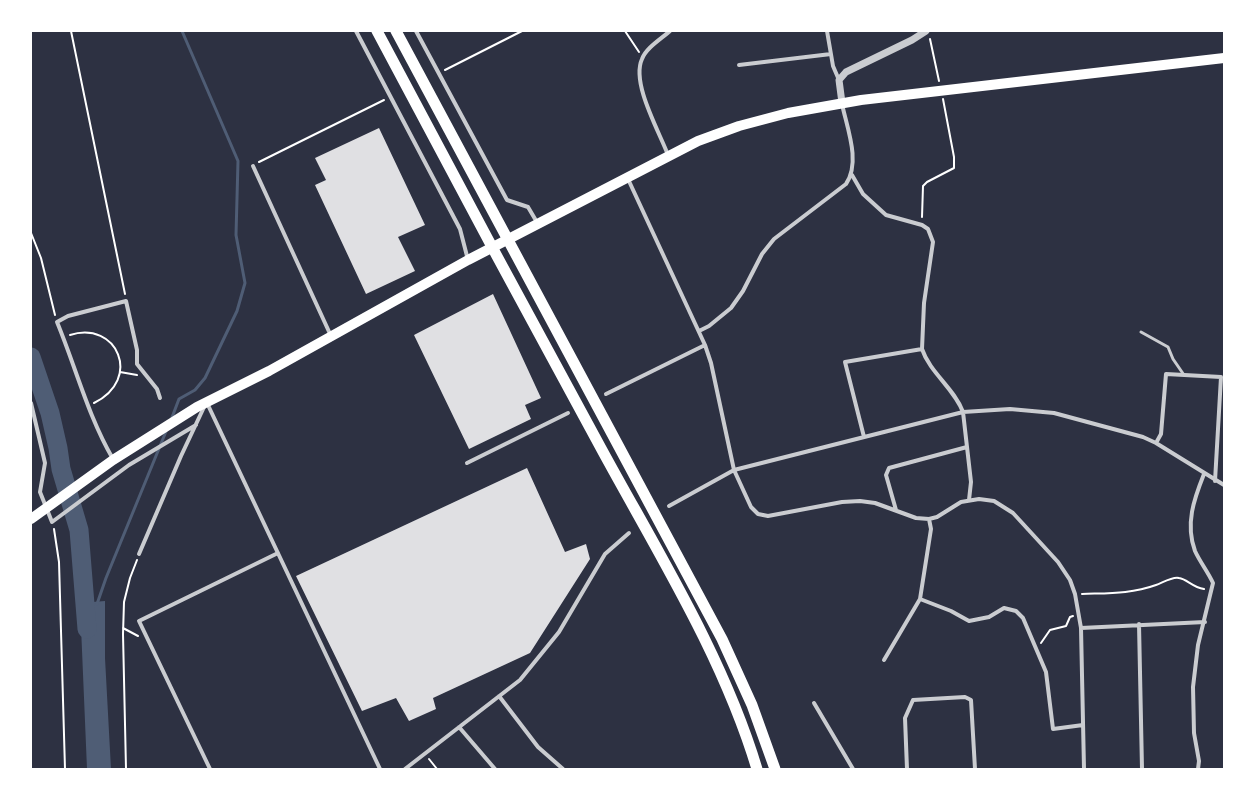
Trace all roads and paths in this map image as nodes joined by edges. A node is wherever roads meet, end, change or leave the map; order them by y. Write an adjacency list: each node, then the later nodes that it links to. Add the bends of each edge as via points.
1 (71, 31): 31 (path)
2 (356, 31): 19 (street)
3 (376, 31): 29 (highway)
4 (396, 31): 28 (highway)
5 (416, 31): 16 (street)
6 (522, 31): 16 (path)
7 (625, 31): 13 (path, via 636,44)
8 (670, 31): 13 (street)
9 (828, 31): 12 (street)
10 (926, 31): 17 (street, via 846,72)
11 (930, 38): 18 (path)
12 (831, 54): 15 (street); 17 (street)
13 (642, 58): 21 (street, via 638,74)
14 (1224, 58): 18 (main road)
15 (739, 65)
16 (438, 73): 25 (street, via 507,200 528,207)
17 (839, 80): 20 (street)
18 (941, 91): 20 (main road); 26 (path, via 954,168 922,186)
19 (390, 97): 22 (path); 30 (street, via 460,229)
20 (842, 103): 21 (main road, via 788,113 739,126 698,141); 23 (street, via 853,160)
21 (668, 156): 24 (main road)
22 (253, 166): 35 (street)
23 (852, 175): 26 (street, via 863,194 886,215); 33 (street, via 846,184 774,239 762,254 744,291 731,308)
24 (628, 178): 25 (main road); 33 (street)
25 (538, 224): 28 (main road)
26 (922, 225): 38 (street, via 928,229 933,242 924,303)
27 (31, 233): 32 (path, via 43,264)
28 (508, 239): 29 (main road); 92 (highway, via 722,638 752,705)
29 (492, 248): 30 (main road); 91 (highway, via 690,611 735,708)
30 (468, 260): 35 (main road)
31 (126, 300): 32 (street, via 68,316); 42 (street, via 137,350 137,364 158,389)
32 (57, 322): 36 (street)
33 (699, 332): 37 (street)
34 (1141, 332): 39 (lane, via 1168,347)
35 (331, 337): 44 (main road)
36 (63, 338): 45 (street); 45 (path, via 76,334 98,335 116,349 120,361 118,383 104,398)
37 (705, 345): 41 (street); 55 (street)
38 (922, 349): 47 (street, via 926,360); 50 (street, via 845,362)
39 (1184, 375): 40 (street); 51 (street, via 1166,374 1161,434)
40 (1223, 378): 57 (street)
41 (606, 394)
42 (160, 398)
43 (31, 403): 48 (street)
44 (202, 405): 49 (street); 53 (main road); 67 (street)
45 (88, 407): 53 (street)
46 (568, 412): 54 (street)
47 (963, 412): 50 (street); 51 (street, via 1010,408 1054,413 1143,437); 52 (street)
48 (33, 413): 60 (street, via 45,463 40,492)
49 (196, 425): 65 (street, via 136,462); 68 (street)
50 (864, 437): 55 (street)
51 (1156, 443): 56 (street)
52 (966, 447): 59 (street, via 972,482); 62 (street, via 889,468 886,475)
53 (113, 460): 60 (main road)
54 (467, 463)
55 (734, 470): 61 (street); 62 (street, via 751,507 758,514 768,516 860,501)
56 (1204, 474): 57 (street); 69 (street, via 1195,496 1190,526 1196,552 1213,583)
57 (1215, 481): 58 (street)
58 (1224, 486)
59 (969, 500): 64 (street); 70 (street, via 994,501 1013,514 1058,562 1070,580)
60 (49, 506): 63 (main road); 65 (street)
61 (669, 506)
62 (896, 510): 64 (street, via 916,518)
63 (31, 519)
64 (929, 519): 71 (street, via 931,529)
65 (52, 522): 83 (path, via 59,562)
66 (629, 533): 78 (street, via 605,554 559,632 520,680)
67 (278, 552): 85 (street, via 139,621); 86 (street)
68 (139, 554): 84 (path, via 124,602)
69 (1213, 591): 70 (path, via 1194,588 1180,578 1122,594); 73 (street)
70 (1075, 594): 72 (street)
71 (920, 599): 76 (street, via 969,621 989,617 1004,608 1016,611 1023,618); 77 (street)
72 (1080, 612): 75 (street); 76 (path, via 1070,617 1066,626 1045,634)
73 (1205, 622): 74 (street); 98 (street, via 1198,645 1193,687)
74 (1139, 624): 75 (street); 97 (street)
75 (1082, 628): 80 (street)
76 (1037, 651): 80 (street, via 1046,672 1053,728)
77 (884, 660)
78 (499, 696): 81 (street); 90 (street, via 538,747)
79 (814, 703): 93 (street)
80 (1083, 725): 96 (street)
81 (459, 727): 82 (street); 89 (street)
82 (424, 754): 87 (street); 88 (path)
83 (65, 769)
84 (126, 769)
85 (210, 769)
86 (380, 769)
87 (405, 769)
88 (437, 769)
89 (495, 769)
90 (563, 769)
91 (757, 769)
92 (775, 769)
93 (853, 769)
94 (907, 769): 95 (street, via 905,718 913,700 965,697 971,700)
95 (975, 769)
96 (1084, 769)
97 (1142, 769)
98 (1198, 769)

